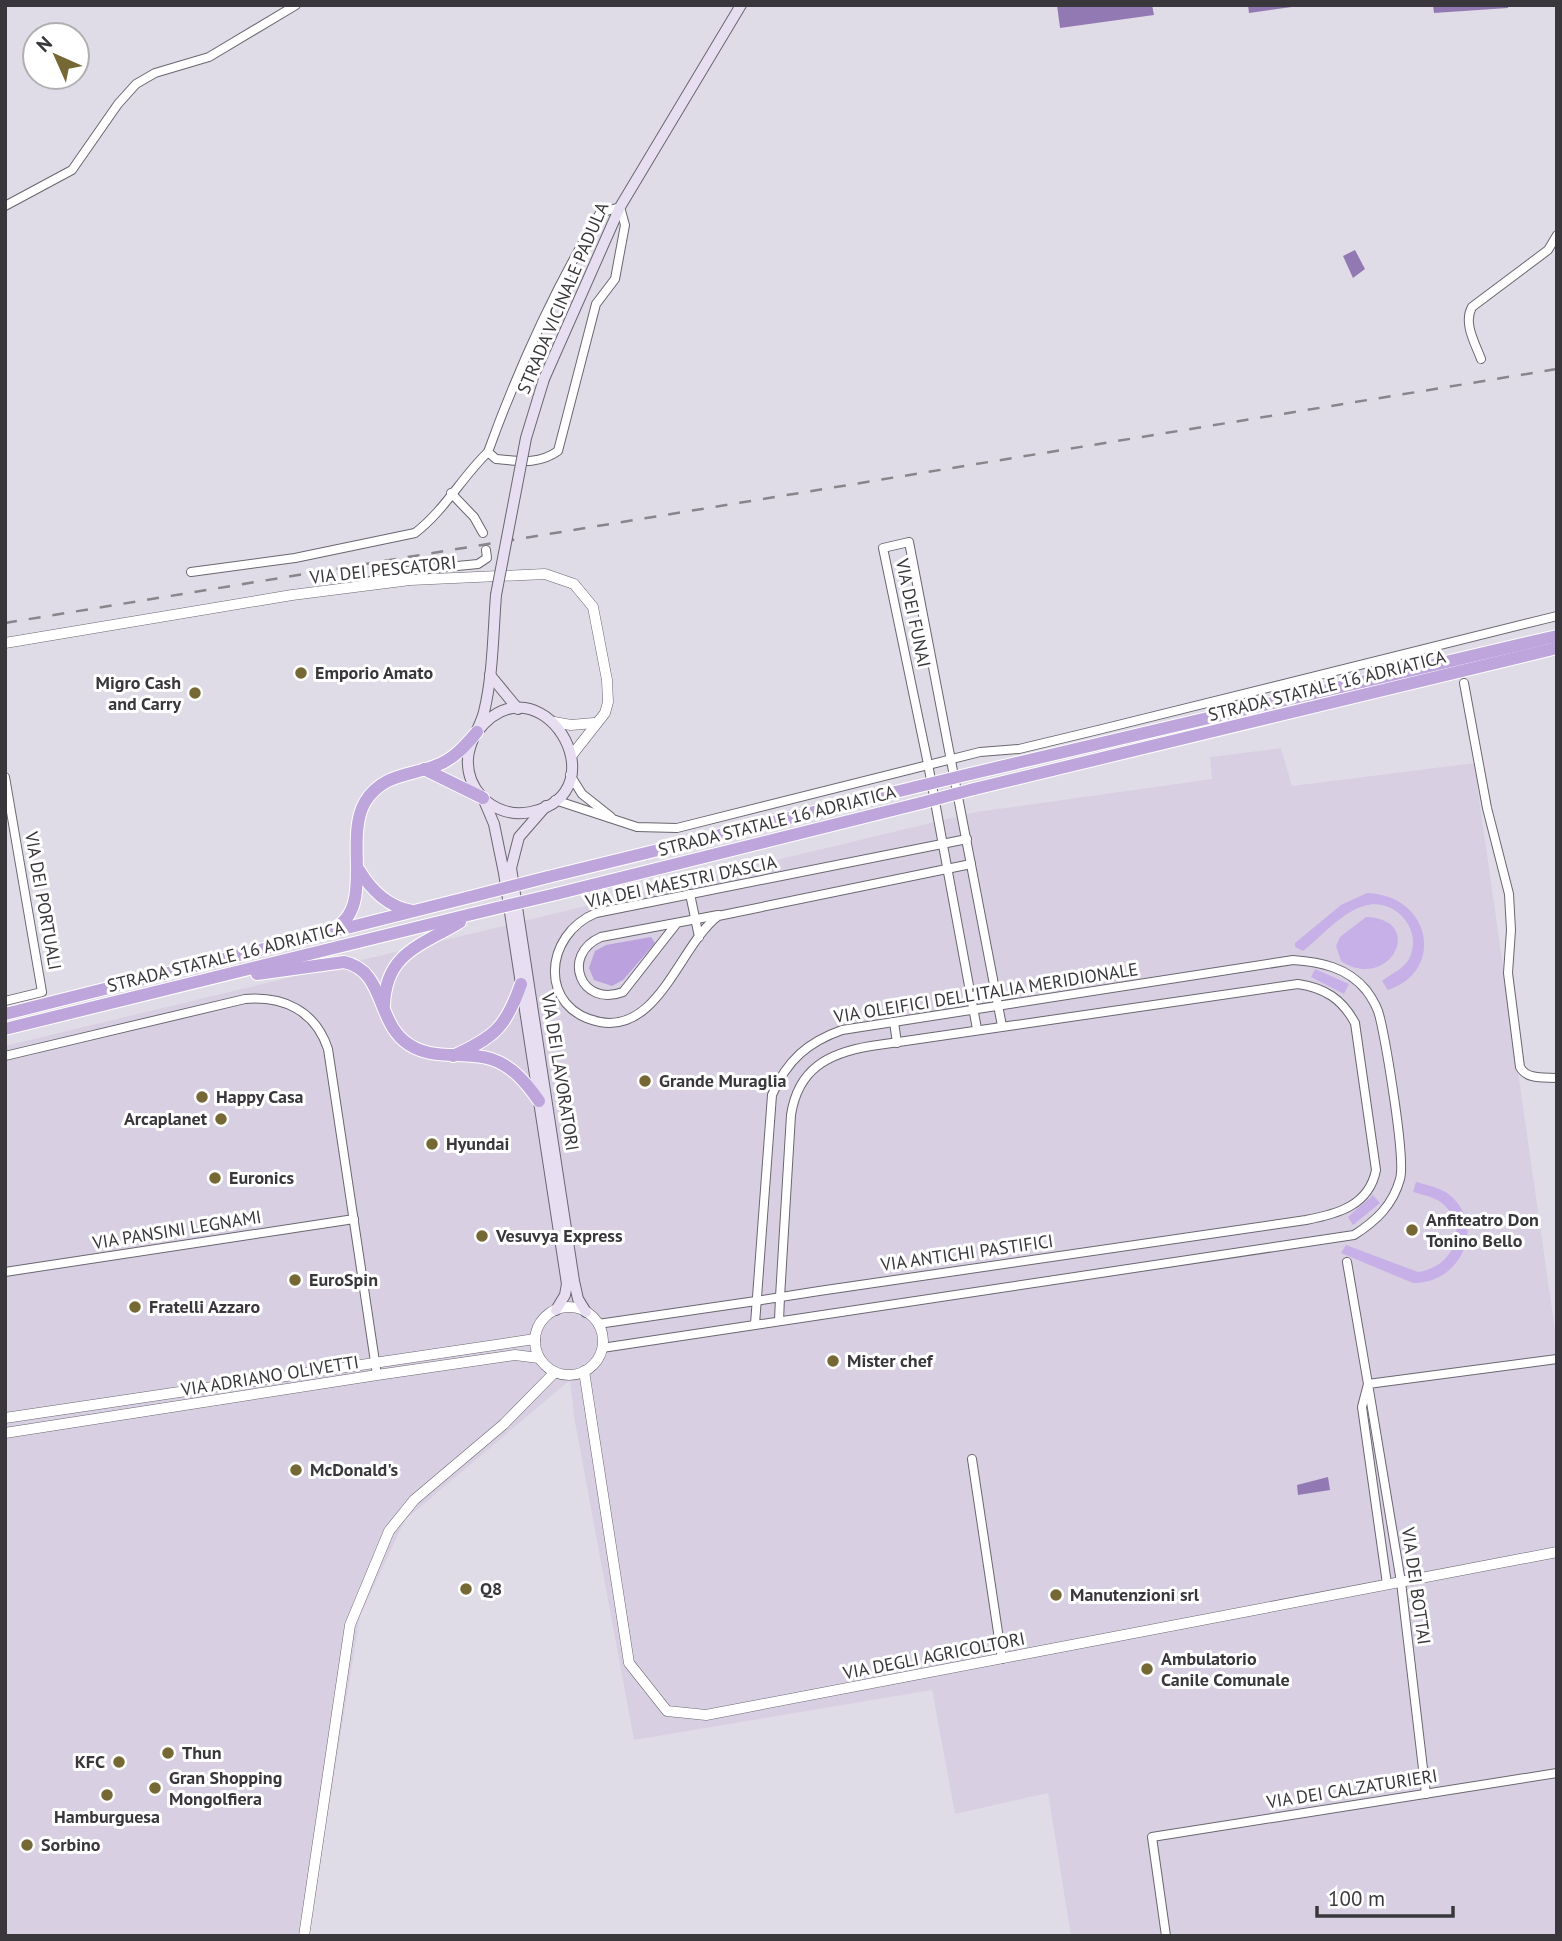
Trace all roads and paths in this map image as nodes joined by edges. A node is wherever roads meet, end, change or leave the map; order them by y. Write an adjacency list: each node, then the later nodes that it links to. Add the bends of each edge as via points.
1 (296, 5): 3 (street, via 209,57 155,73 136,84 72,170)
2 (741, 5): 4 (main road, STRADA VICINALE PADULA)
3 (5, 206)
4 (620, 206): 7 (street, via 600,212 566,270); 7 (street, via 625,225 615,279 596,304 558,451 536,462 496,459); 19 (main road, STRADA VICINALE PADULA, bridge, via 544,379 520,463 496,595)
5 (1557, 235): 6 (street, via 1548,250 1472,307 1469,326)
6 (1481, 359)
7 (488, 452): 8 (street)
8 (451, 494): 9 (street); 11 (street, via 429,523 415,533 295,558)
9 (483, 533)
10 (486, 550): 12 (street, via 487,558 478,564 379,576)
11 (191, 572)
12 (356, 587): 16 (street, VIA DEI PESCATORI); 23 (street, VIA DEI PESCATORI, via 545,574 574,584 593,607 607,680 608,702)
13 (1557, 616): 15 (street)
14 (1557, 636): 41 (highway, STRADA STATALE 16 ADRIATICA, bridge)
15 (1452, 642): 18 (street); 26 (street, via 1032,746)
16 (5, 643)
17 (1554, 649): 42 (highway, STRADA STATALE 16 ADRIATICA, bridge)
18 (1455, 653)
19 (490, 675): 21 (main road); 24 (main road, STRADA VICINALE PADULA)
20 (1464, 683): 62 (street, via 1487,808 1509,894 1508,973 1520,1067 1531,1077)
21 (518, 709): 22 (main road); 24 (main road, via 497,714)
22 (554, 722): 23 (street); 25 (main road, via 567,738)
23 (594, 723): 25 (street, VIA DEI PESCATORI)
24 (477, 732): 28 (highway, via 448,760); 31 (main road, STRADA VICINALE PADULA, via 469,748 468,765)
25 (572, 755): 29 (main road)
26 (953, 759): 27 (street); 27 (street, VIA DEI FUNAI, via 909,542 883,548); 34 (street, VIA DEI FUNAI)
27 (928, 764): 33 (street, via 677,828 637,827); 35 (street, VIA DEI FUNAI)
28 (424, 769): 31 (highway); 36 (highway, via 384,782 366,800 356,822)
29 (570, 775): 32 (main road); 33 (street, via 582,794)
30 (5, 777): 50 (street, VIA DEI PORTUALI, via 42,992)
31 (482, 798): 32 (main road, via 516,814); 39 (main road, STRADA VICINALE PADULA)
32 (551, 803): 33 (street); 39 (main road, via 519,837)
33 (613, 819)
34 (967, 839): 35 (street, VIA DEI MAESTRI D’ASCIA); 37 (street, VIA DEI FUNAI)
35 (943, 845): 38 (street, VIA DEI FUNAI); 40 (street, VIA DEI MAESTRI D’ASCIA)
36 (354, 857): 41 (highway, via 367,883 383,898 400,909); 47 (highway, via 359,885 347,918)
37 (971, 864): 38 (street, VIA DEI MAESTRI D’ASCIA); 51 (street, VIA DEI FUNAI)
38 (948, 869): 43 (street, VIA DEI MAESTRI D’ASCIA); 53 (street, VIA DEI FUNAI)
39 (508, 871): 49 (main road, VIA DEI LAVORATORI); 68 (main road, VIA DEI LAVORATORI)
40 (690, 894): 44 (street); 46 (street, VIA DEI MAESTRI D’ASCIA, via 582,919 560,942 555,965 559,989 567,1002 591,1019 623,1021 652,1003)
41 (416, 911): 47 (highway, STRADA STATALE 16 ADRIATICA)
42 (472, 914): 48 (highway, STRADA STATALE 16 ADRIATICA); 52 (highway, via 396,961 385,983)
43 (726, 914): 44 (street); 46 (street, VIA DEI MAESTRI D’ASCIA, via 711,922)
44 (695, 920): 45 (street); 46 (street)
45 (677, 923): 45 (street, via 593,941 579,964 583,981 605,996 623,992)
46 (699, 937)
47 (305, 940): 54 (highway, STRADA STATALE 16 ADRIATICA)
48 (219, 977): 52 (highway, via 294,971 344,961 365,971); 57 (highway, STRADA STATALE 16 ADRIATICA)
49 (521, 984): 61 (highway, via 506,1023 488,1040); 63 (main road, VIA DEI LAVORATORI)
50 (5, 1001)
51 (998, 1006): 53 (street, VIA OLEIFICI DELL'ITALIA MERIDIONALE); 56 (street, VIA DEI FUNAI); 73 (street, VIA OLEIFICI DELL'ITALIA MERIDIONALE, via 1293,960 1338,968 1355,979 1376,1005 1402,1167 1396,1191 1380,1216 1354,1235 1333,1241)
52 (384, 1009): 61 (highway, via 389,1024 417,1051)
53 (974, 1009): 55 (street, VIA OLEIFICI DELL'ITALIA MERIDIONALE); 58 (street, VIA DEI FUNAI)
54 (5, 1014)
55 (894, 1022): 59 (street); 70 (street, VIA OLEIFICI DELL'ITALIA MERIDIONALE, via 819,1038 797,1054 781,1075 770,1112)
56 (1002, 1026): 58 (street, VIA OLEIFICI DELL'ITALIA MERIDIONALE); 64 (street, VIA OLEIFICI DELL'ITALIA MERIDIONALE, via 1298,984 1318,986 1336,997 1355,1023 1376,1170 1367,1192)
57 (5, 1029)
58 (977, 1029): 59 (street, VIA OLEIFICI DELL'ITALIA MERIDIONALE)
59 (897, 1042): 69 (street, VIA OLEIFICI DELL'ITALIA MERIDIONALE, via 845,1050 821,1060 804,1077 794,1097)
60 (5, 1056): 65 (street, via 245,999 287,1002 316,1024 328,1049)
61 (451, 1057): 63 (highway, via 491,1059 523,1078)
62 (1557, 1078)
63 (539, 1101): 68 (main road, VIA DEI LAVORATORI)
64 (1340, 1213): 69 (street, VIA ANTICHI PASTIFICI)
65 (354, 1219): 67 (street, VIA PANSINI LEGNAMI); 80 (street)
66 (1348, 1262): 84 (street, VIA DEI BOTTAI)
67 (5, 1272)
68 (570, 1282): 71 (main road); 72 (main road)
69 (780, 1297): 70 (street, VIA ANTICHI PASTIFICI); 73 (street, VIA OLEIFICI DELL'ITALIA MERIDIONALE)
70 (757, 1301): 74 (street, VIA ANTICHI PASTIFICI); 75 (street, VIA OLEIFICI DELL'ITALIA MERIDIONALE)
71 (556, 1310): 72 (street); 76 (street, via 541,1321)
72 (586, 1312): 74 (street)
73 (779, 1321): 75 (street)
74 (598, 1324): 77 (street)
75 (755, 1324): 77 (street)
76 (535, 1339): 78 (street); 80 (street, VIA ADRIANO OLIVETTI)
77 (602, 1348): 81 (street, via 594,1364)
78 (539, 1358): 82 (street); 83 (street, VIA ADRIANO OLIVETTI, via 516,1356)
79 (1557, 1359): 84 (street)
80 (375, 1362): 83 (street); 85 (street, VIA ADRIANO OLIVETTI)
81 (584, 1371): 82 (street); 91 (street, VIA DEGLI AGRICOLTORI, via 629,1663 667,1711 706,1715)
82 (555, 1372): 94 (street, via 504,1424 414,1500 388,1531 351,1625)
83 (377, 1375): 86 (street, VIA ADRIANO OLIVETTI)
84 (1368, 1384): 89 (street, VIA DEI BOTTAI); 90 (street, VIA DEI BOTTAI, via 1362,1407)
85 (5, 1418)
86 (5, 1433)
87 (972, 1459): 91 (street)
88 (1557, 1552): 89 (street, VIA DEGLI AGRICOLTORI)
89 (1401, 1582): 90 (street, VIA DEGLI AGRICOLTORI); 93 (street, VIA DEI BOTTAI)
90 (1387, 1584): 91 (street, VIA DEGLI AGRICOLTORI)
91 (1002, 1659)
92 (1557, 1773): 93 (street, VIA DEI CALZATURIERI)
93 (1426, 1794): 95 (street, VIA DEI CALZATURIERI, via 1152,1837)
94 (303, 1936)
95 (1167, 1936)

